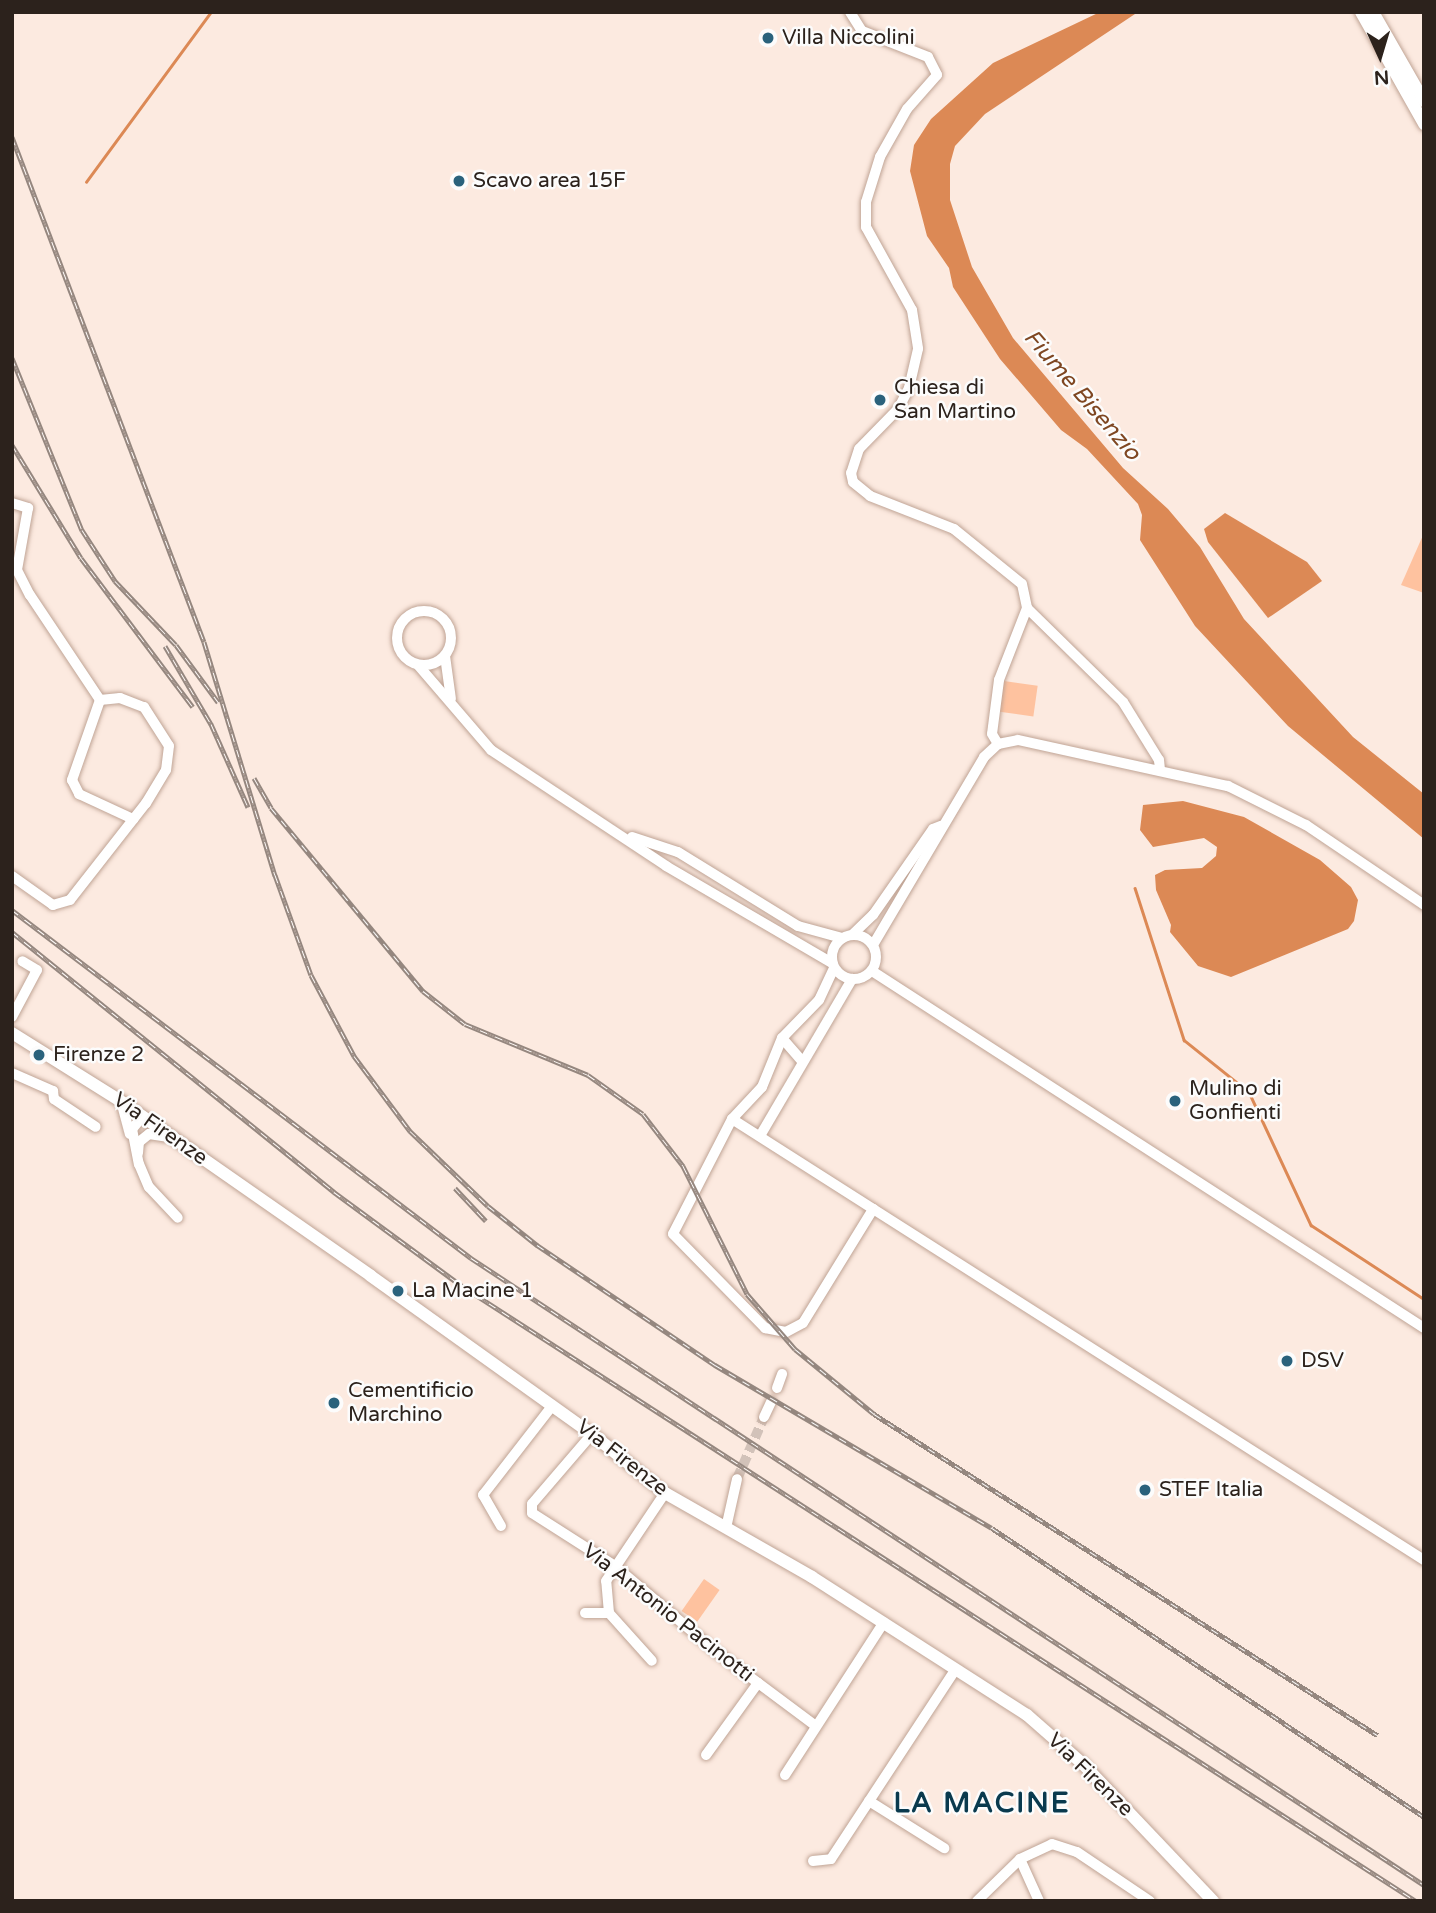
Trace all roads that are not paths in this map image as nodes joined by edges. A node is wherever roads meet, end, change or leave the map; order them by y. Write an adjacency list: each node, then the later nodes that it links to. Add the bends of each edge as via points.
1 (850, 12): 7 (street, via 862,31 928,57 937,75 907,109 880,157 866,202 866,227 912,310 918,349 899,408 859,449 851,473 853,482 870,496 954,529 1018,579 1026,592)
2 (1361, 12): 5 (main road)
3 (1373, 12): 4 (main road)
4 (1424, 102)
5 (1424, 124)
6 (16, 503): 10 (street, via 28,508 17,570)
7 (1027, 608): 12 (street, via 999,680 992,734); 13 (street, via 1123,702 1159,760)
8 (445, 656): 9 (street, via 433,664); 9 (street, via 452,642 446,621 433,612 417,612 404,620 397,638 401,652); 11 (street)
9 (418, 665): 11 (street)
10 (100, 700): 14 (street, via 72,780 79,794); 14 (street, via 108,696 144,707 169,746 166,770)
11 (451, 703): 16 (street, via 491,750)
12 (998, 744): 13 (street, via 1035,742); 15 (street, via 984,757)
13 (1160, 770): 18 (street, via 1227,786 1277,808)
14 (133, 819): 17 (street, via 63,904 46,901)
15 (942, 826): 19 (street, via 933,829 873,915); 21 (street, via 942,835)
16 (622, 834): 20 (street, via 678,852 798,926); 23 (street, via 666,866)
17 (12, 876)
18 (1424, 905)
19 (853, 934): 20 (street); 21 (street)
20 (842, 938): 23 (street, via 833,948)
21 (873, 945): 24 (street)
22 (22, 961): 26 (street, via 37,970)
23 (833, 965): 25 (street); 28 (street, via 819,1000)
24 (872, 971): 25 (street); 40 (street)
25 (852, 979): 29 (street)
26 (12, 1017)
27 (13, 1036): 31 (main road, Via Firenze)
28 (782, 1038): 29 (street); 33 (street, via 762,1087)
29 (801, 1060): 35 (street)
30 (12, 1073): 34 (street, via 53,1091 54,1099)
31 (121, 1101): 32 (main road, Via Firenze); 37 (street)
32 (143, 1116): 36 (main road, Via Firenze); 37 (street)
33 (732, 1119): 35 (street); 38 (street, via 673,1234 760,1324 779,1333 803,1323)
34 (96, 1127)
35 (760, 1136): 38 (street)
36 (175, 1139): 37 (street, via 161,1133); 44 (main road, Via Firenze)
37 (135, 1140): 39 (street, via 149,1187)
38 (873, 1209): 51 (street)
39 (178, 1218)
40 (1424, 1328)
41 (782, 1374): 42 (street)
42 (777, 1388)
43 (771, 1402): 45 (street)
44 (552, 1406): 46 (main road, Via Firenze); 49 (street, via 483,1495)
45 (764, 1417)
46 (592, 1434): 48 (main road, Via Firenze); 52 (street, Via Antonio Pacinotti, via 531,1509)
47 (737, 1479): 50 (street)
48 (665, 1493): 50 (main road, Via Firenze); 52 (street)
49 (501, 1526)
50 (726, 1528): 55 (main road, Via Firenze)
51 (1424, 1560)
52 (615, 1566): 54 (street, via 606,1581); 58 (street, Via Antonio Pacinotti)
53 (586, 1613): 54 (street)
54 (609, 1613): 56 (street)
55 (884, 1622): 57 (main road, Via Firenze); 59 (street)
56 (652, 1661)
57 (956, 1669): 62 (street); 69 (main road, Via Firenze, via 1027,1715 1083,1764)
58 (758, 1683): 59 (street, Via Antonio Pacinotti); 60 (street)
59 (816, 1726): 61 (street)
60 (706, 1755)
61 (785, 1775)
62 (869, 1801): 63 (street); 65 (street, via 831,1859)
63 (944, 1848)
64 (1020, 1859): 66 (street); 67 (street); 68 (street, via 1039,1847 1065,1845)
65 (813, 1861)
66 (977, 1901)
67 (1039, 1901)
68 (1150, 1901)
69 (1213, 1901)

